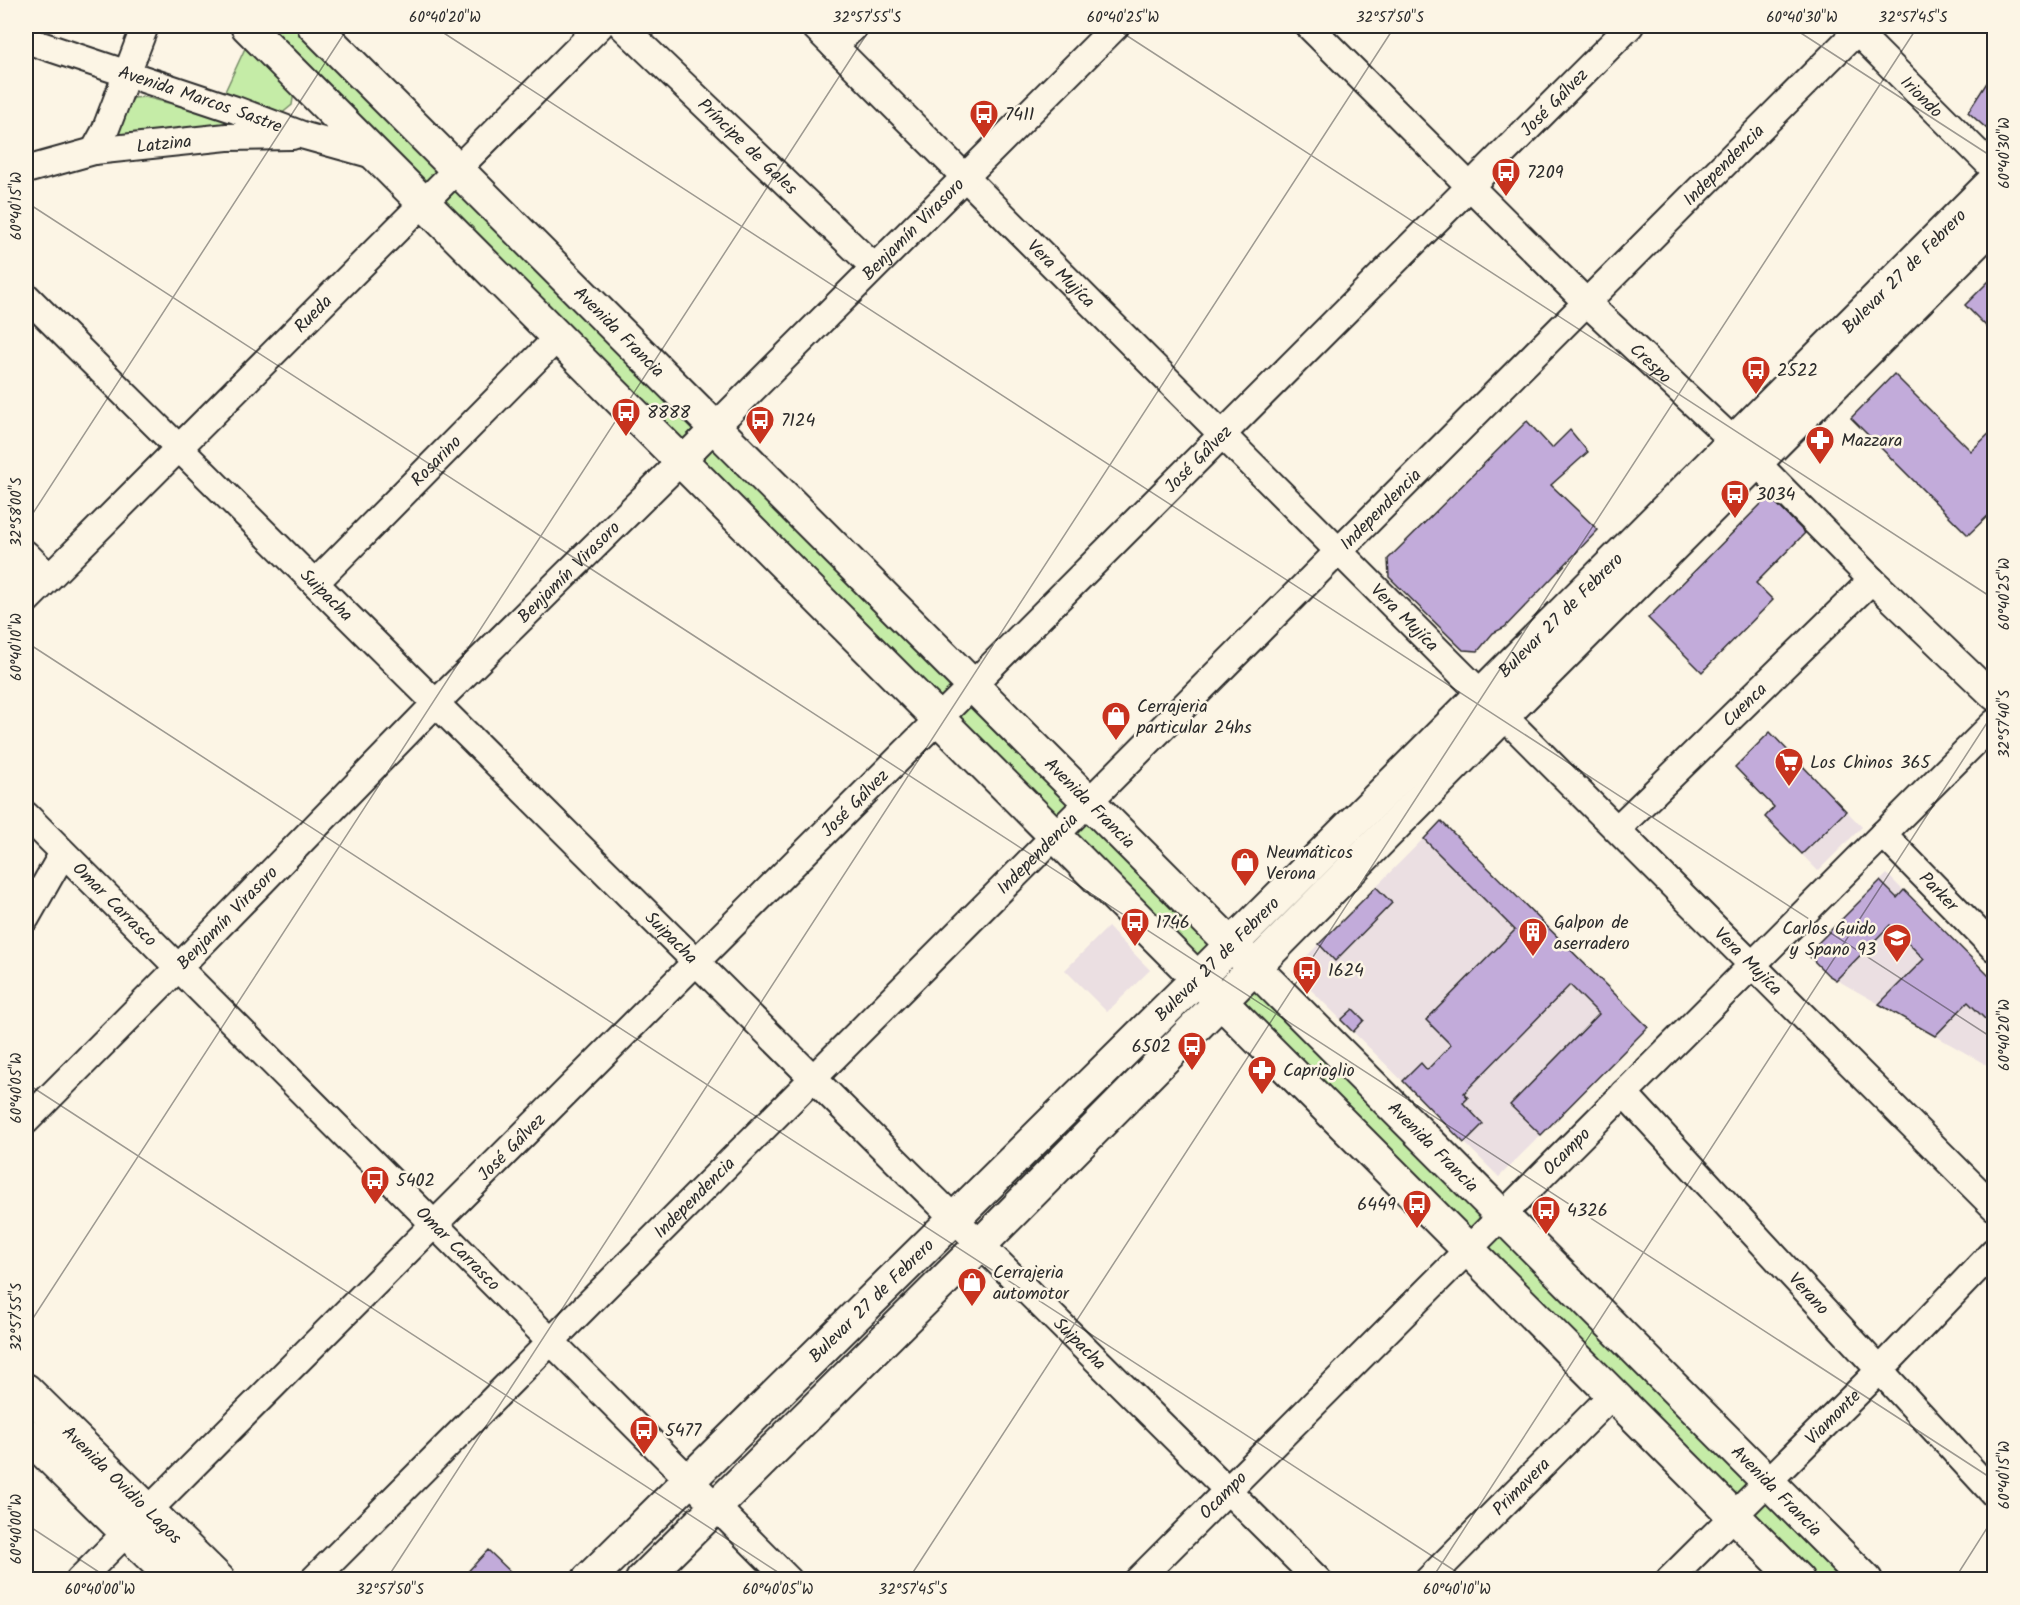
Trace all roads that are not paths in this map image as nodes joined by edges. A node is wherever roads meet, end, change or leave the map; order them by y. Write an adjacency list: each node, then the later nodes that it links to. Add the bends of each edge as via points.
1 (144, 26): 14 (street)
2 (248, 26): 17 (main road)
3 (314, 26): 18 (main road, Avenida Francia)
4 (600, 26): 18 (street, Rueda)
5 (622, 26): 26 (street, Príncipe de Gales)
6 (814, 26): 13 (street, Vera Mujíca)
7 (855, 26): 13 (street)
8 (1116, 26): 21 (street, Benjamín Virasoro)
9 (1309, 26): 23 (street, Crespo)
10 (1630, 26): 23 (street, José Gálvez)
11 (1857, 27): 19 (street, Iriondo); 28 (street, Independencia)
12 (26, 40): 14 (street, Avenida Marcos Sastre)
13 (834, 46): 21 (street, Vera Mujíca)
14 (128, 74): 15 (street, Avenida Marcos Sastre); 16 (street)
15 (305, 136): 16 (street, Latzina, via 227,137); 17 (street, Avenida Marcos Sastre)
16 (93, 151): 20 (street, Latzina)
17 (377, 156): 24 (main road)
18 (456, 169): 24 (street, Rueda); 30 (main road, Avenida Francia)
19 (1995, 169)
20 (26, 170)
21 (965, 177): 26 (street, Benjamín Virasoro); 31 (street, Vera Mujíca)
22 (1995, 181): 32 (main road, Bulevar 27 de Febrero)
23 (1470, 186): 28 (street, Crespo); 31 (street, José Gálvez)
24 (423, 202): 29 (main road); 33 (street, Rueda)
25 (1995, 224): 35 (main road, Bulevar 27 de Febrero)
26 (874, 267): 30 (street, Benjamín Virasoro)
27 (26, 296): 33 (street, Suipacha)
28 (1586, 302): 32 (street, Crespo); 36 (street, Independencia)
29 (558, 337): 34 (main road); 40 (street, Rosarino)
30 (715, 428): 34 (street, Benjamín Virasoro); 42 (main road, Avenida Francia)
31 (1222, 434): 36 (street, Vera Mujíca); 42 (street, José Gálvez)
32 (1734, 443): 35 (street, Crespo); 45 (main road, Bulevar 27 de Febrero)
33 (178, 447): 38 (street, Rueda); 40 (street, Suipacha)
34 (682, 460): 44 (street, Benjamín Virasoro); 46 (main road)
35 (1757, 463): 39 (street, Crespo); 45 (main road, Bulevar 27 de Febrero)
36 (1339, 551): 45 (street, Vera Mujíca); 48 (street, Independencia)
37 (26, 554): 38 (street)
38 (49, 577): 41 (street, Rueda)
39 (1872, 579): 43 (street, Crespo); 50 (street, Cuenca)
40 (315, 583): 44 (street, Suipacha)
41 (26, 601)
42 (972, 685): 46 (street, José Gálvez); 48 (main road, Avenida Francia)
43 (1995, 697)
44 (436, 703): 57 (street, Suipacha); 59 (street, Benjamín Virasoro)
45 (1493, 705): 50 (street, Vera Mujíca); 55 (main road, Bulevar 27 de Febrero); 60 (main road, Bulevar 27 de Febrero)
46 (939, 718): 52 (main road); 57 (street, José Gálvez)
47 (1995, 723): 51 (street, Ocampo)
48 (1088, 801): 52 (street, Independencia); 55 (main road, Avenida Francia)
49 (26, 815): 53 (street, Omar Carrasco)
50 (1617, 829): 58 (street, Vera Mujíca)
51 (1882, 834): 56 (street, Parker); 58 (street, Ocampo)
52 (1055, 835): 61 (main road); 63 (street, Independencia)
53 (63, 853): 54 (street); 59 (street, Omar Carrasco)
54 (26, 918)
55 (1232, 945): 60 (main road, Avenida Francia); 61 (main road, Bulevar 27 de Febrero)
56 (1995, 948)
57 (696, 961): 63 (street, Suipacha); 69 (street, José Gálvez)
58 (1752, 964): 64 (street, Ocampo); 66 (street, Vera Mujíca)
59 (178, 968): 65 (street, Benjamín Virasoro); 69 (street, Omar Carrasco)
60 (1255, 968): 62 (main road, Bulevar 27 de Febrero); 67 (main road, Avenida Francia)
61 (1198, 978): 62 (main road); 68 (main road, Bulevar 27 de Febrero)
62 (1222, 1002): 70 (main road, Bulevar 27 de Febrero); 71 (main road)
63 (813, 1077): 68 (street, Suipacha); 73 (street, Independencia)
64 (1624, 1093): 67 (street, Ocampo); 74 (street, Verano)
65 (26, 1121)
66 (1995, 1208)
67 (1502, 1215): 71 (street, Ocampo); 79 (main road, Avenida Francia)
68 (955, 1218): 70 (street, Suipacha); 78 (main road, Bulevar 27 de Febrero)
69 (434, 1224): 73 (street, Omar Carrasco); 83 (street, José Gálvez)
70 (981, 1244): 80 (street, Suipacha); 82 (main road, Bulevar 27 de Febrero)
71 (1468, 1249): 76 (main road); 80 (street, Ocampo)
72 (1995, 1251): 74 (street, Viamonte)
73 (550, 1341): 78 (street, Omar Carrasco); 89 (street, Independencia)
74 (1880, 1370): 79 (street, Viamonte); 81 (street, Verano)
75 (26, 1390): 83 (main road, Avenida Ovidio Lagos)
76 (1613, 1394): 84 (main road); 95 (street, Primavera)
77 (26, 1434): 85 (main road, Avenida Ovidio Lagos)
78 (689, 1480): 82 (street, Omar Carrasco); 90 (main road, Bulevar 27 de Febrero)
79 (1768, 1481): 84 (street, Viamonte); 98 (main road, Avenida Francia)
80 (1228, 1490): 93 (street, Ocampo); 94 (street, Suipacha)
81 (1995, 1494)
82 (715, 1506): 91 (main road, Bulevar 27 de Febrero); 92 (street, Omar Carrasco)
83 (148, 1510): 85 (street, José Gálvez); 88 (main road, Avenida Ovidio Lagos)
84 (1734, 1515): 96 (street, Viamonte); 97 (main road)
85 (126, 1532): 86 (street, José Gálvez); 87 (main road, Avenida Ovidio Lagos)
86 (79, 1580)
87 (175, 1580)
88 (219, 1580)
89 (313, 1580)
90 (588, 1580)
91 (642, 1580)
92 (789, 1580)
93 (1138, 1580)
94 (1318, 1580)
95 (1428, 1580)
96 (1669, 1580)
97 (1798, 1580)
98 (1866, 1580)

